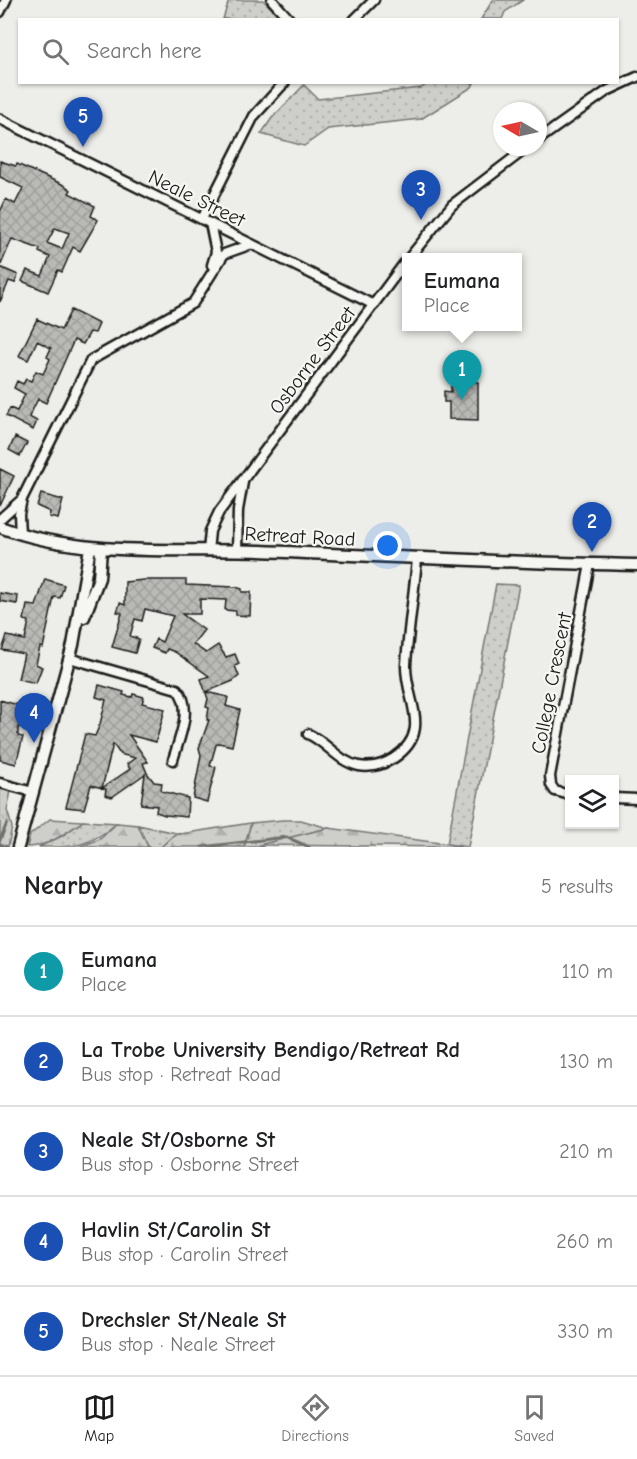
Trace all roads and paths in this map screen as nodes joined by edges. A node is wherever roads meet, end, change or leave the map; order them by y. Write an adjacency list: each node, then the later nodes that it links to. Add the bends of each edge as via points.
1 (6, 0): 4 (street)
2 (272, 0): 5 (street)
3 (374, 0): 6 (street)
4 (0, 12)
5 (288, 18)
6 (356, 18)
7 (637, 77): 10 (street, via 607,91)
8 (283, 84): 12 (street, via 254,116)
9 (2, 121): 12 (street, Neale Street)
10 (547, 134)
11 (516, 156): 14 (street, via 452,205)
12 (206, 221): 13 (street, Neale Street); 16 (street, via 216,252)
13 (252, 244): 16 (street, via 226,252); 17 (street, Neale Street)
14 (413, 253)
15 (402, 266): 17 (street, Osborne Street)
16 (211, 272): 19 (street, via 193,303 91,360)
17 (374, 305): 18 (street, Osborne Street)
18 (244, 479): 24 (street, Osborne Street, via 213,522); 25 (street, Osborne Street)
19 (22, 499): 20 (street); 22 (street)
20 (0, 519)
21 (0, 527): 22 (street, Retreat Road)
22 (20, 534): 23 (street, Retreat Road)
23 (95, 549): 24 (street, Retreat Road); 29 (street)
24 (208, 550): 25 (street, Retreat Road)
25 (237, 551): 26 (street, Retreat Road)
26 (417, 559): 27 (street, Retreat Road); 30 (street, via 406,668 416,719 408,744 383,764 363,766 342,759 324,742)
27 (590, 564): 28 (street, Retreat Road); 34 (street, College Crescent, via 550,776 555,791)
28 (637, 565)
29 (69, 658): 31 (street, via 177,689 186,709); 33 (street)
30 (308, 734)
31 (173, 760)
32 (0, 783): 33 (street)
33 (33, 792): 37 (street)
34 (565, 794)
35 (619, 798): 36 (street)
36 (637, 799)
37 (18, 847)

